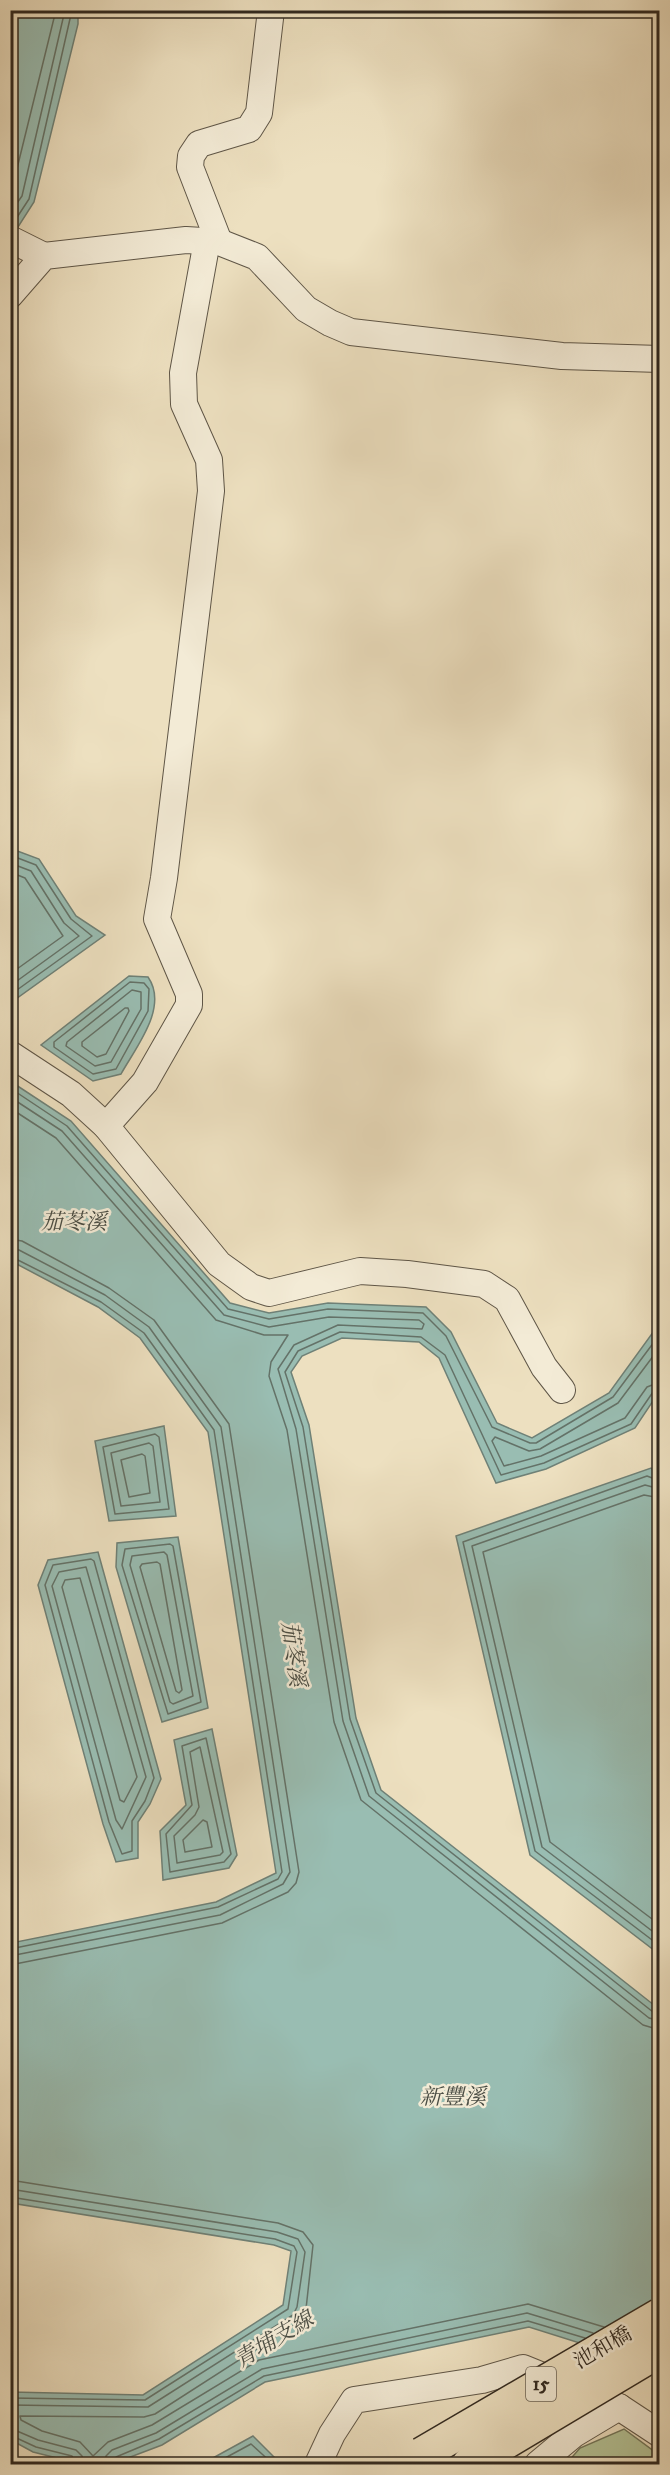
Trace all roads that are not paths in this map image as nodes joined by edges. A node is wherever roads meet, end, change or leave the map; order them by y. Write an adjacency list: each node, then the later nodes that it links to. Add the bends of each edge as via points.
1 (271, 10): 3 (street, via 259,113 249,129 199,144 191,156 190,167)
2 (10, 239): 4 (street)
3 (213, 242): 4 (street, via 186,240); 6 (street, via 257,256 306,309 351,332 562,356); 8 (street, via 183,373 184,404 209,460 211,491 157,919 189,994 189,1005 145,1082)
4 (44, 256): 5 (street)
5 (10, 295)
6 (660, 359)
7 (10, 1054): 8 (street, via 71,1094)
8 (106, 1126): 9 (street, via 219,1264 251,1287 269,1293 360,1271 484,1284 507,1299 544,1367)
9 (562, 1389)
10 (660, 2315): 16 (main road, 池和橋 / 15, bridge)
11 (660, 2350): 18 (main road, 池和橋 / 15, bridge)
12 (560, 2383): 13 (street); 14 (street); 17 (street, via 523,2368 482,2380 354,2400)
13 (620, 2407): 14 (street); 15 (street)
14 (574, 2434): 19 (street)
15 (660, 2434)
16 (422, 2454)
17 (318, 2464)
18 (469, 2464)
19 (538, 2464)

